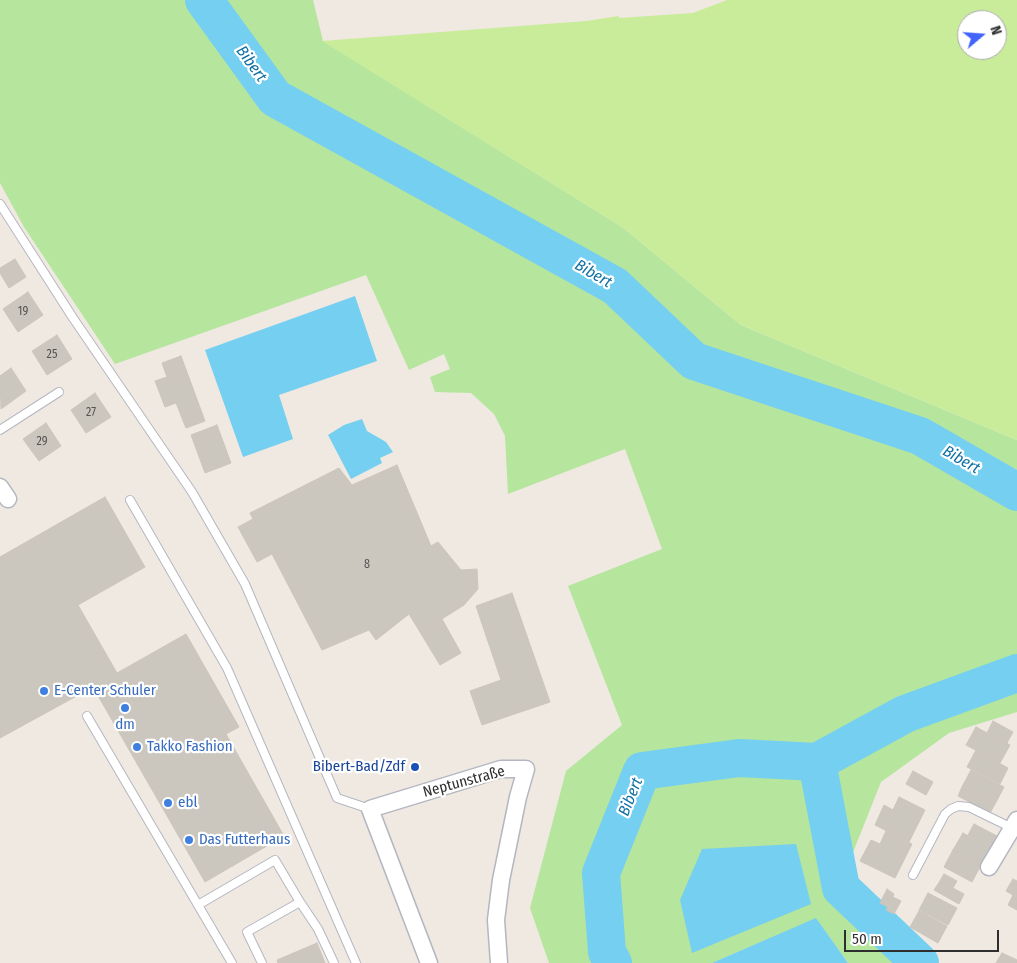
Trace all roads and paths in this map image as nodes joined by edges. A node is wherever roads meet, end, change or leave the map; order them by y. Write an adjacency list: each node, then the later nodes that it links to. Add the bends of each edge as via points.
1 (0, 204): 6 (lane, via 192,492 245,584 337,798)
2 (60, 392): 3 (lane)
3 (0, 430)
4 (130, 500): 15 (lane, via 227,668)
5 (87, 716): 11 (lane)
6 (370, 809): 16 (street); 17 (street, Neptunstraße, via 501,769 526,769 501,880 496,920)
7 (1015, 824): 8 (street); 9 (lane, via 969,807 951,809 945,814)
8 (989, 867)
9 (913, 875)
10 (300, 902): 11 (lane, via 275,860); 13 (lane, via 247,932); 14 (lane, via 318,929)
11 (198, 905): 12 (lane)
12 (232, 963)
13 (262, 963)
14 (334, 963)
15 (356, 963)
16 (428, 963)
17 (499, 963)

